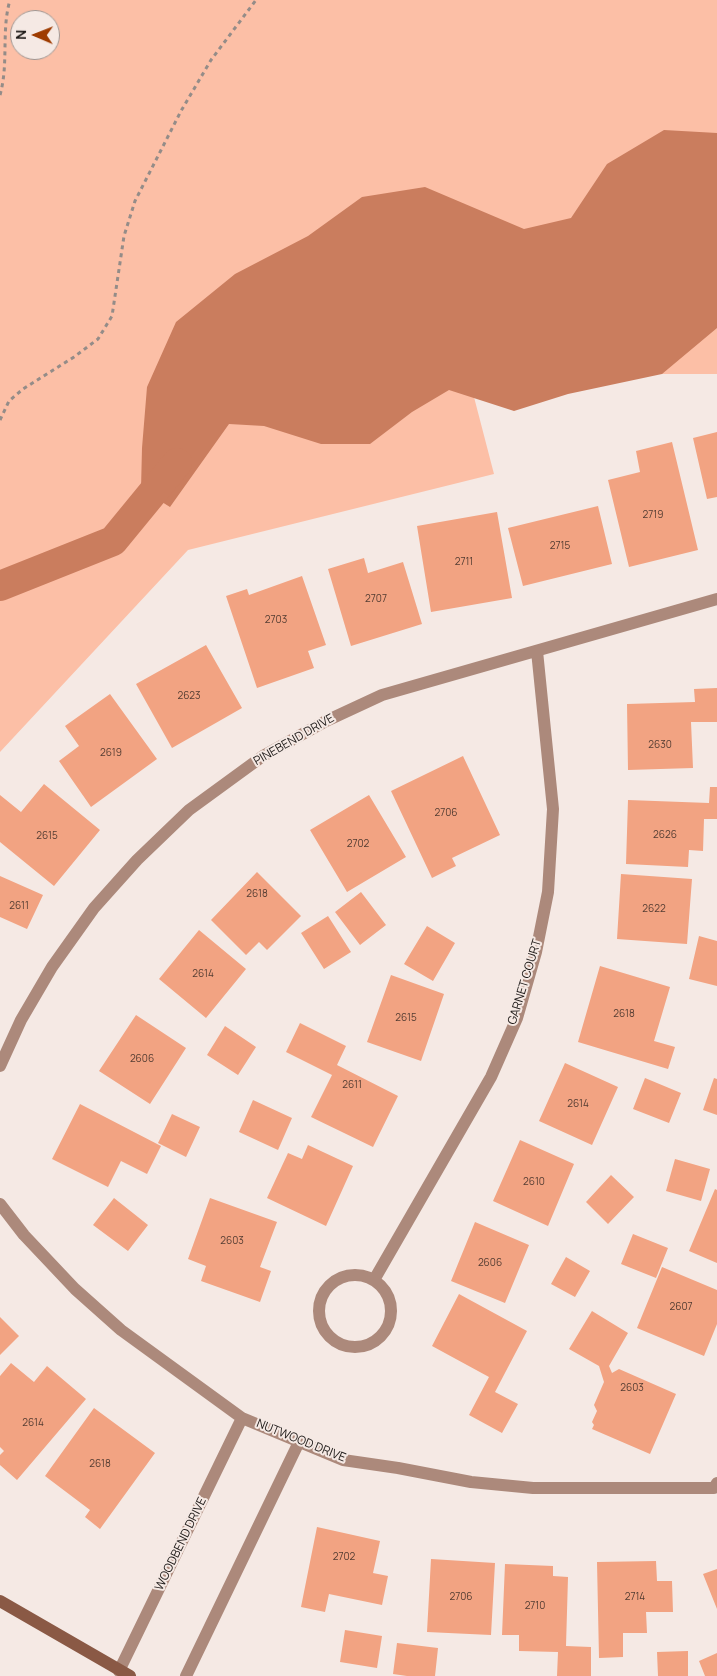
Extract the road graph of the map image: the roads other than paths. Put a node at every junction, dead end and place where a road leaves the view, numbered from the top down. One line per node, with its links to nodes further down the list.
1 (717, 599): 2 (street, PINEBEND DRIVE)
2 (537, 651): 3 (street, PINEBEND DRIVE); 5 (street, GARNET COURT)
3 (0, 1066)
4 (0, 1204): 6 (street, NUTWOOD DRIVE)
5 (374, 1280): 5 (street)
6 (242, 1418): 7 (street, NUTWOOD DRIVE); 10 (street, WOODBEND DRIVE)
7 (298, 1442): 8 (street, NUTWOOD DRIVE); 11 (street)
8 (715, 1485)
9 (0, 1601): 10 (street)
10 (125, 1673)
11 (186, 1676)

